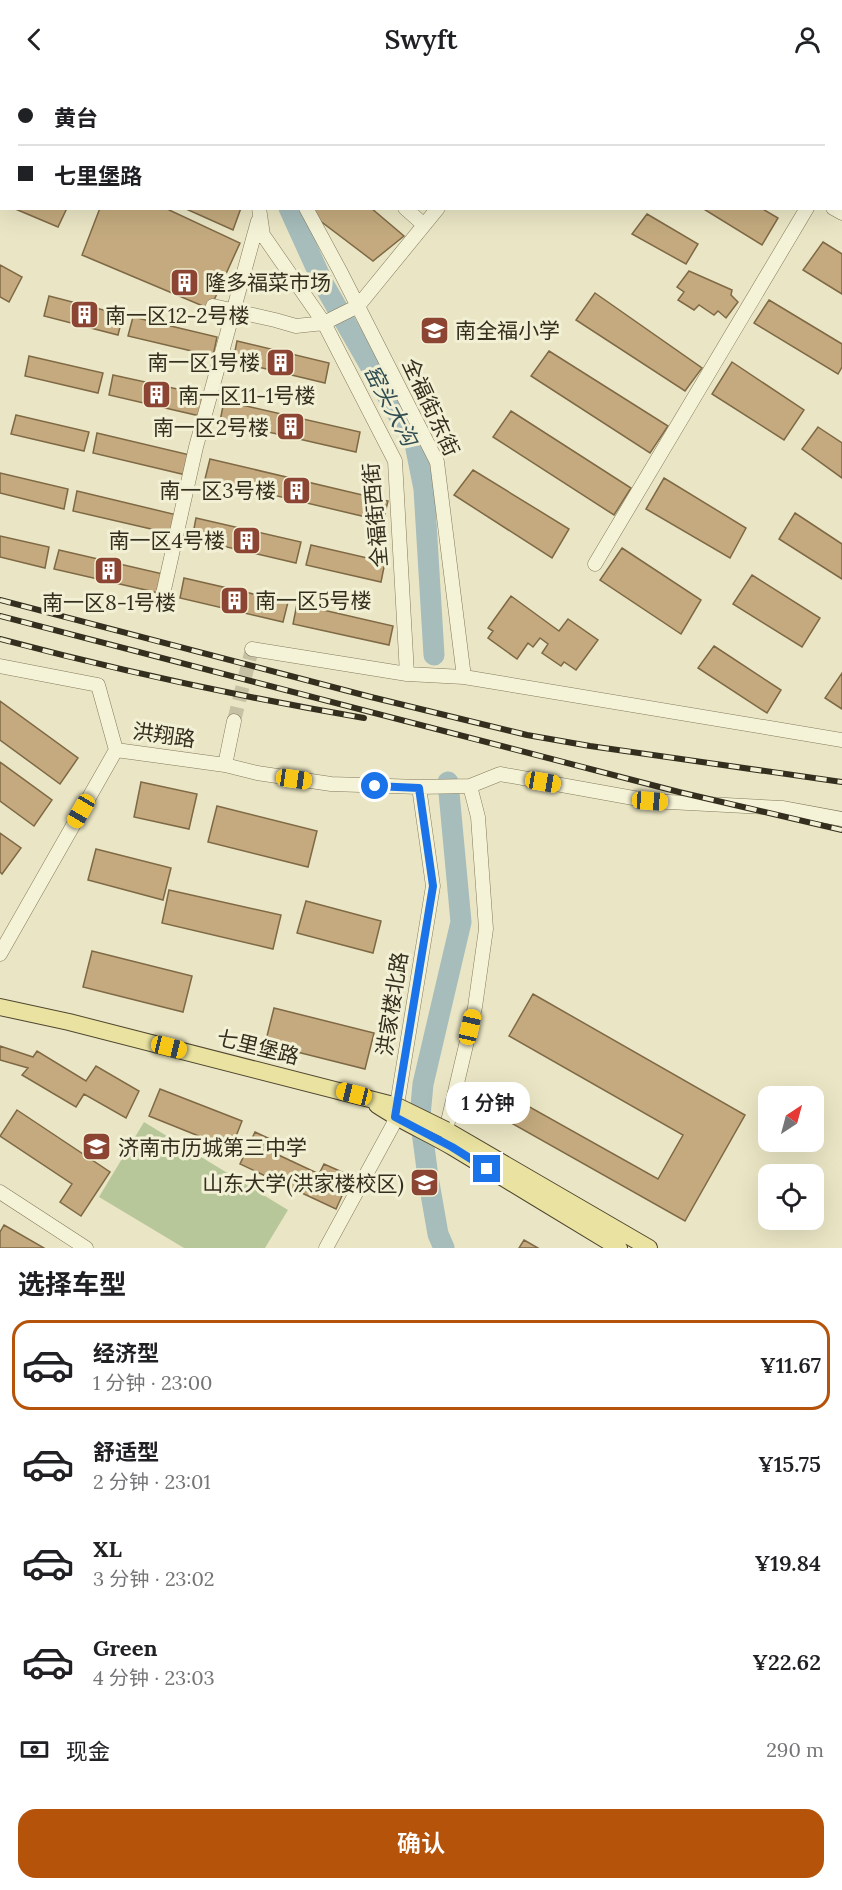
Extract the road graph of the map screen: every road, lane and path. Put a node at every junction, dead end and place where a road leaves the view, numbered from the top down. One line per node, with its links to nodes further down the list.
1 (307, 210): 8 (street, 全福街东街)
2 (407, 210): 6 (street)
3 (436, 210): 6 (street)
4 (806, 210): 11 (street)
5 (259, 212): 9 (street); 10 (street, 全福街西街)
6 (424, 225): 8 (street)
7 (213, 306): 9 (street)
8 (358, 306): 10 (street); 16 (street, 全福街东街)
9 (234, 310): 10 (street); 12 (street)
10 (324, 323): 15 (street, 全福街西街)
11 (595, 564)
12 (163, 594)
13 (252, 649): 15 (street)
14 (0, 666): 19 (street)
15 (407, 674): 16 (street)
16 (464, 677): 18 (street)
17 (234, 721): 20 (street)
18 (842, 740)
19 (116, 750): 20 (street, 洪翔路); 24 (street, 洪翔路)
20 (225, 765): 22 (street, 洪翔路)
21 (470, 786): 22 (street, 洪翔路); 23 (street, 洪翔路); 27 (street)
22 (419, 788): 26 (street, 洪家楼北路)
23 (842, 819)
24 (0, 954)
25 (0, 1007): 26 (main road, 七里堡路)
26 (396, 1112): 27 (main road, 七里堡路, bridge); 30 (street, 洪家楼北路)
27 (444, 1136): 31 (main road, 七里堡路); 32 (main road, 七里堡路)
28 (0, 1192): 29 (street)
29 (86, 1248)
30 (326, 1248)
31 (619, 1248)
32 (649, 1248)

